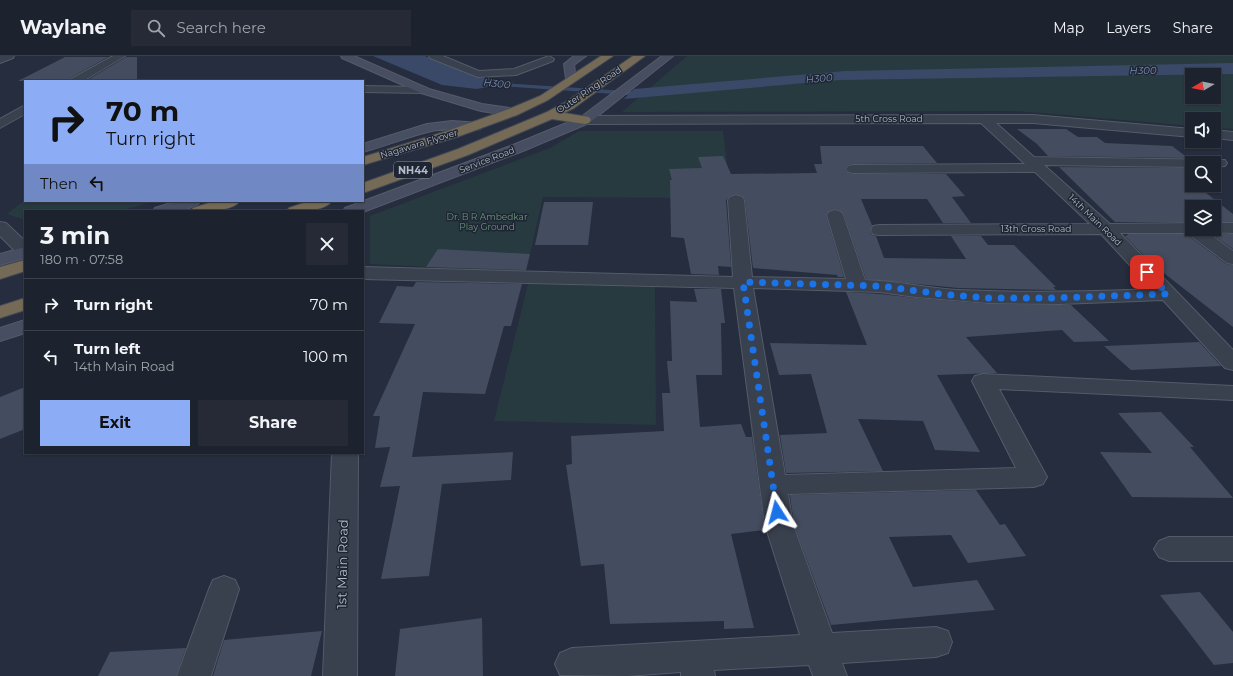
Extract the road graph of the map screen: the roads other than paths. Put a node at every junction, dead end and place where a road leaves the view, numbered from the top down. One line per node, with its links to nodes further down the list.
1 (9, 56): 10 (street)
2 (120, 56): 13 (street)
3 (346, 56): 15 (street)
4 (434, 56): 9 (street)
5 (580, 56): 11 (street)
6 (608, 56): 12 (highway, Outer Ring Road / NH44)
7 (640, 56): 18 (highway, Outer Ring Road / NH44)
8 (668, 56): 20 (street, Service Road)
9 (545, 58): 11 (street)
10 (0, 60)
11 (569, 64): 12 (street)
12 (571, 79): 17 (highway, Outer Ring Road / NH44)
13 (77, 80)
14 (364, 89): 15 (street)
15 (423, 90): 17 (street)
16 (24, 110): 21 (street)
17 (513, 112): 22 (highway, Outer Ring Road / NH44)
18 (551, 115): 20 (highway); 26 (highway, Outer Ring Road / NH44)
19 (984, 119): 20 (street, 5th Cross Road); 25 (street, 5th Cross Road); 30 (street, 14th Main Road)
20 (585, 120): 40 (street, Service Road)
21 (0, 124)
22 (475, 126): 27 (street); 29 (highway, Nagawara Flyover / NH44)
23 (1221, 135): 24 (street)
24 (1233, 136)
25 (1185, 137)
26 (493, 140): 32 (highway, Nagawara Flyover / NH44)
27 (364, 148)
28 (1202, 148): 30 (street)
29 (364, 161)
30 (1035, 165): 31 (street); 46 (street, 14th Main Road)
31 (853, 169)
32 (364, 188)
33 (736, 200): 56 (street)
34 (190, 202): 37 (street)
35 (229, 202): 38 (highway)
36 (321, 202): 39 (highway)
37 (163, 210)
38 (202, 210)
39 (298, 210)
40 (354, 210)
41 (835, 215): 57 (street)
42 (0, 227): 49 (street)
43 (1185, 228): 46 (street, 13th Cross Road)
44 (1221, 228): 45 (street)
45 (1233, 228)
46 (1106, 229): 47 (street, 13th Cross Road); 58 (street, 14th Main Road)
47 (879, 230)
48 (1203, 236): 51 (street)
49 (24, 251)
50 (24, 252): 52 (street)
51 (1233, 259)
52 (0, 260)
53 (24, 265): 54 (highway)
54 (0, 272)
55 (364, 273): 56 (street)
56 (743, 282): 57 (street); 66 (street)
57 (857, 285): 58 (street)
58 (1168, 294): 63 (street, 14th Main Road)
59 (24, 304): 60 (highway)
60 (0, 312)
61 (24, 326): 62 (street)
62 (0, 335)
63 (1233, 363)
64 (1233, 393): 66 (street)
65 (345, 454): 75 (street, 1st Main Road)
66 (773, 485): 71 (street)
67 (1169, 549): 68 (street)
68 (1233, 549)
69 (224, 589): 74 (street)
70 (936, 642): 71 (street)
71 (825, 662): 73 (street)
72 (572, 664): 73 (street)
73 (697, 666)
74 (194, 676)
75 (340, 676)

